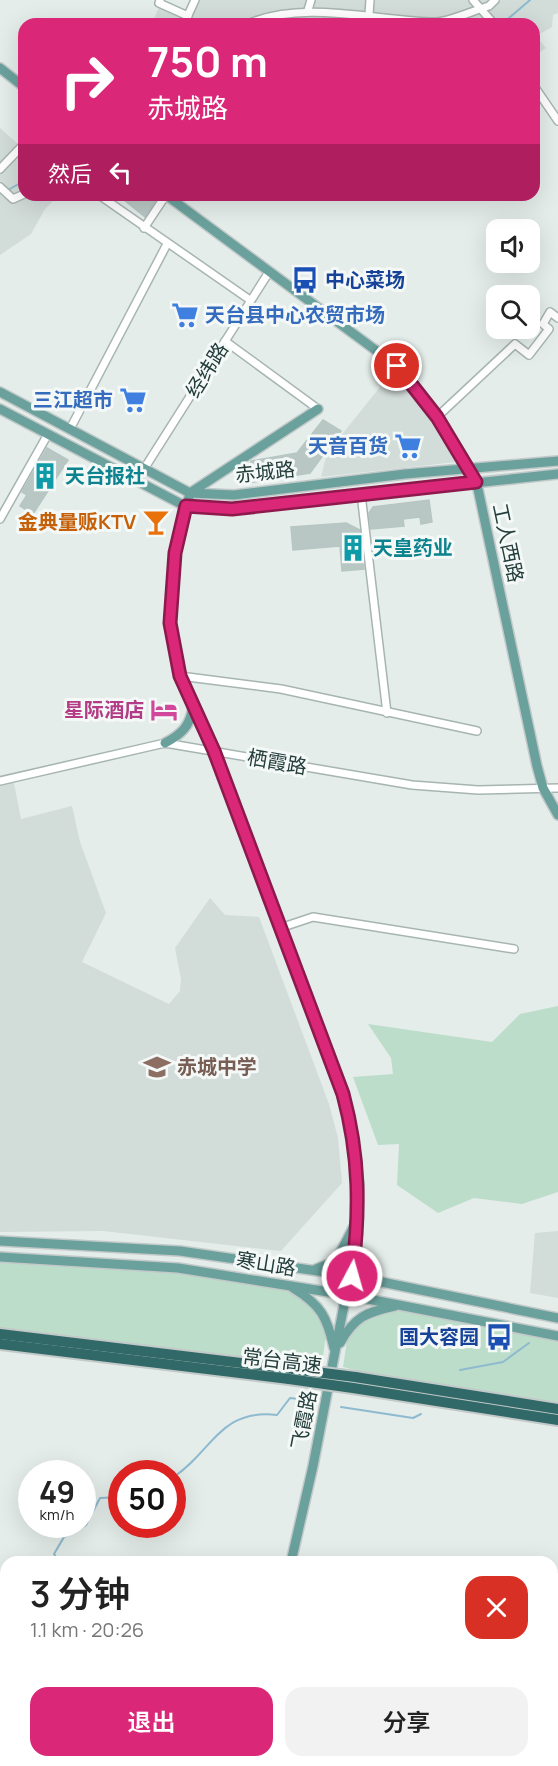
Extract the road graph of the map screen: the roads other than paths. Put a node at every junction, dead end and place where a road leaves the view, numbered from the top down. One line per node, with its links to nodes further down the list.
1 (160, 0): 10 (street)
2 (195, 0): 10 (street)
3 (311, 0): 8 (street)
4 (370, 0): 9 (street)
5 (473, 0): 7 (street)
6 (495, 0): 7 (street)
7 (480, 9): 13 (street); 14 (street)
8 (308, 10): 9 (street); 11 (street)
9 (369, 15): 12 (street)
10 (188, 16)
11 (259, 18)
12 (396, 18)
13 (447, 18)
14 (488, 18)
15 (0, 68): 16 (main road)
16 (18, 82)
17 (540, 95): 18 (street)
18 (558, 122)
19 (18, 150): 20 (street)
20 (0, 169)
21 (0, 186): 22 (street)
22 (18, 197)
23 (107, 201): 26 (street)
24 (162, 201): 26 (street)
25 (174, 201): 28 (main road, 工人西路)
26 (144, 228): 27 (street)
27 (167, 244): 29 (street); 37 (street)
28 (269, 272): 29 (street, 经纬路); 36 (main road, 工人西路)
29 (250, 300): 31 (street, 经纬路)
30 (558, 318): 36 (street)
31 (225, 341): 34 (street); 40 (street, 经纬路)
32 (0, 392): 33 (main road, 赤城路)
33 (10, 397): 35 (main road); 37 (main road, 赤城路)
34 (318, 409): 45 (main road)
35 (2, 410): 38 (main road, 赤城路)
36 (437, 417): 41 (main road, 工人西路)
37 (70, 429): 40 (main road, 赤城路)
38 (48, 434): 48 (main road, 赤城路); 49 (street)
39 (558, 460): 41 (main road, 赤城路)
40 (144, 469): 45 (main road, 赤城路)
41 (470, 469): 43 (main road, 工人西路); 44 (main road, 赤城路)
42 (558, 474): 43 (main road, 赤城路)
43 (476, 482): 46 (main road, 赤城路); 57 (main road, 工人西路)
44 (313, 485): 45 (main road, 赤城路); 47 (main road)
45 (190, 493): 48 (main road, 飞霞路)
46 (361, 494): 47 (main road, 赤城路); 52 (street)
47 (314, 499): 48 (main road, 赤城路)
48 (186, 506): 50 (main road, 飞霞路)
49 (0, 519)
50 (180, 676): 51 (main road, 飞霞路); 52 (street)
51 (193, 707): 54 (main road); 55 (main road, 飞霞路)
52 (387, 713): 53 (street)
53 (477, 731)
54 (165, 742): 55 (street, 栖霞路); 56 (street, 栖霞路)
55 (214, 751): 57 (street, 栖霞路); 60 (main road, 飞霞路)
56 (0, 781)
57 (543, 788): 58 (street, 栖霞路); 59 (main road, 工人西路)
58 (558, 788)
59 (558, 815)
60 (280, 928): 61 (street); 62 (main road, 飞霞路)
61 (514, 950)
62 (357, 1217): 64 (main road, 飞霞路); 66 (main road)
63 (0, 1241): 66 (main road, 寒山路)
64 (354, 1253): 67 (main road, 飞霞路); 68 (main road)
65 (0, 1257): 69 (main road, 寒山路)
66 (311, 1270): 67 (main road, 寒山路)
67 (352, 1276): 68 (main road, 寒山路); 70 (main road, 飞霞路)
68 (375, 1281): 72 (main road, 寒山路)
69 (288, 1285): 70 (main road, 寒山路); 76 (main road)
70 (347, 1296): 71 (main road, 寒山路); 76 (main road, 飞霞路)
71 (399, 1306): 74 (main road, 寒山路); 76 (main road)
72 (558, 1318)
73 (0, 1334): 77 (highway, 常台高速)
74 (558, 1336)
75 (0, 1344): 77 (highway, 常台高速)
76 (335, 1353): 81 (main road, 飞霞路)
77 (290, 1374): 78 (highway, 常台高速, bridge)
78 (354, 1383): 79 (highway, 常台高速); 80 (highway, 常台高速)
79 (558, 1409)
80 (558, 1420)
81 (292, 1556)

